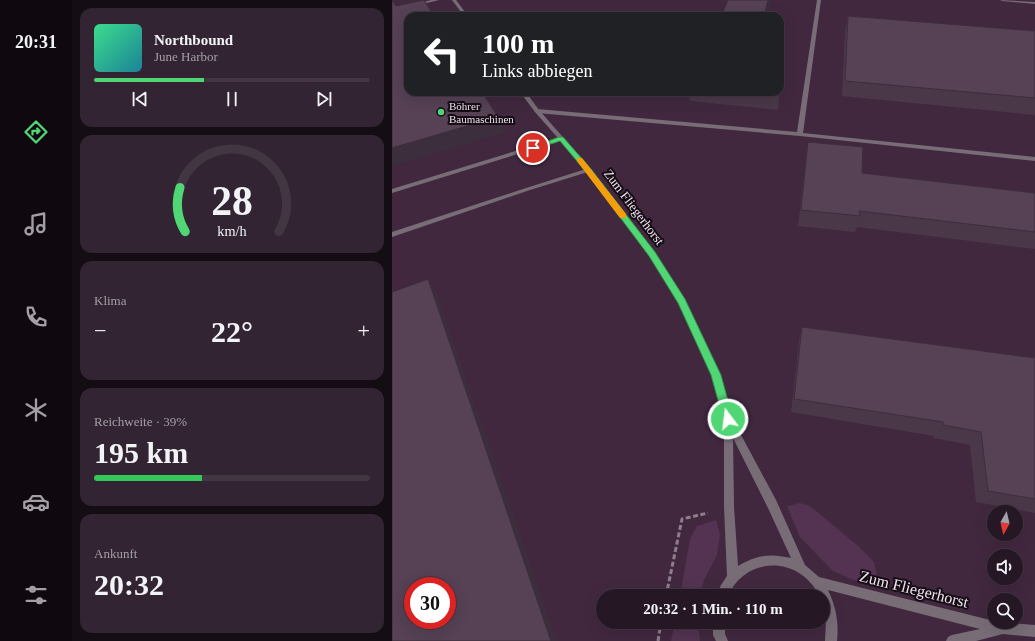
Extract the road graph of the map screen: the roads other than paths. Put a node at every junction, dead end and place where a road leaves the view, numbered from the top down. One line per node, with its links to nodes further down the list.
1 (437, 0): 6 (street)
2 (454, 0): 7 (street)
3 (818, 0): 10 (street)
4 (1002, 0): 5 (street)
5 (1035, 3)
6 (407, 6)
7 (463, 12)
8 (526, 96): 9 (street, Zum Fliegerhorst)
9 (538, 112): 10 (street); 11 (street, Zum Fliegerhorst)
10 (800, 134): 12 (street)
11 (561, 139): 13 (street, Zum Fliegerhorst); 14 (street)
12 (1035, 159)
13 (588, 170): 15 (street); 16 (street, Zum Fliegerhorst)
14 (392, 191)
15 (392, 236)
16 (728, 419): 17 (street, Zum Fliegerhorst); 18 (street, Zum Fliegerhorst)
17 (801, 568): 18 (street); 19 (street)
18 (733, 577): 20 (street)
19 (817, 582): 21 (street, Zum Fliegerhorst); 26 (street)
20 (726, 589)
21 (987, 625)
22 (719, 629): 25 (street)
23 (1004, 629): 24 (street, Zum Fliegerhorst); 27 (street, Zum Fliegerhorst)
24 (1035, 631)
25 (722, 641)
26 (831, 641)
27 (952, 641)

